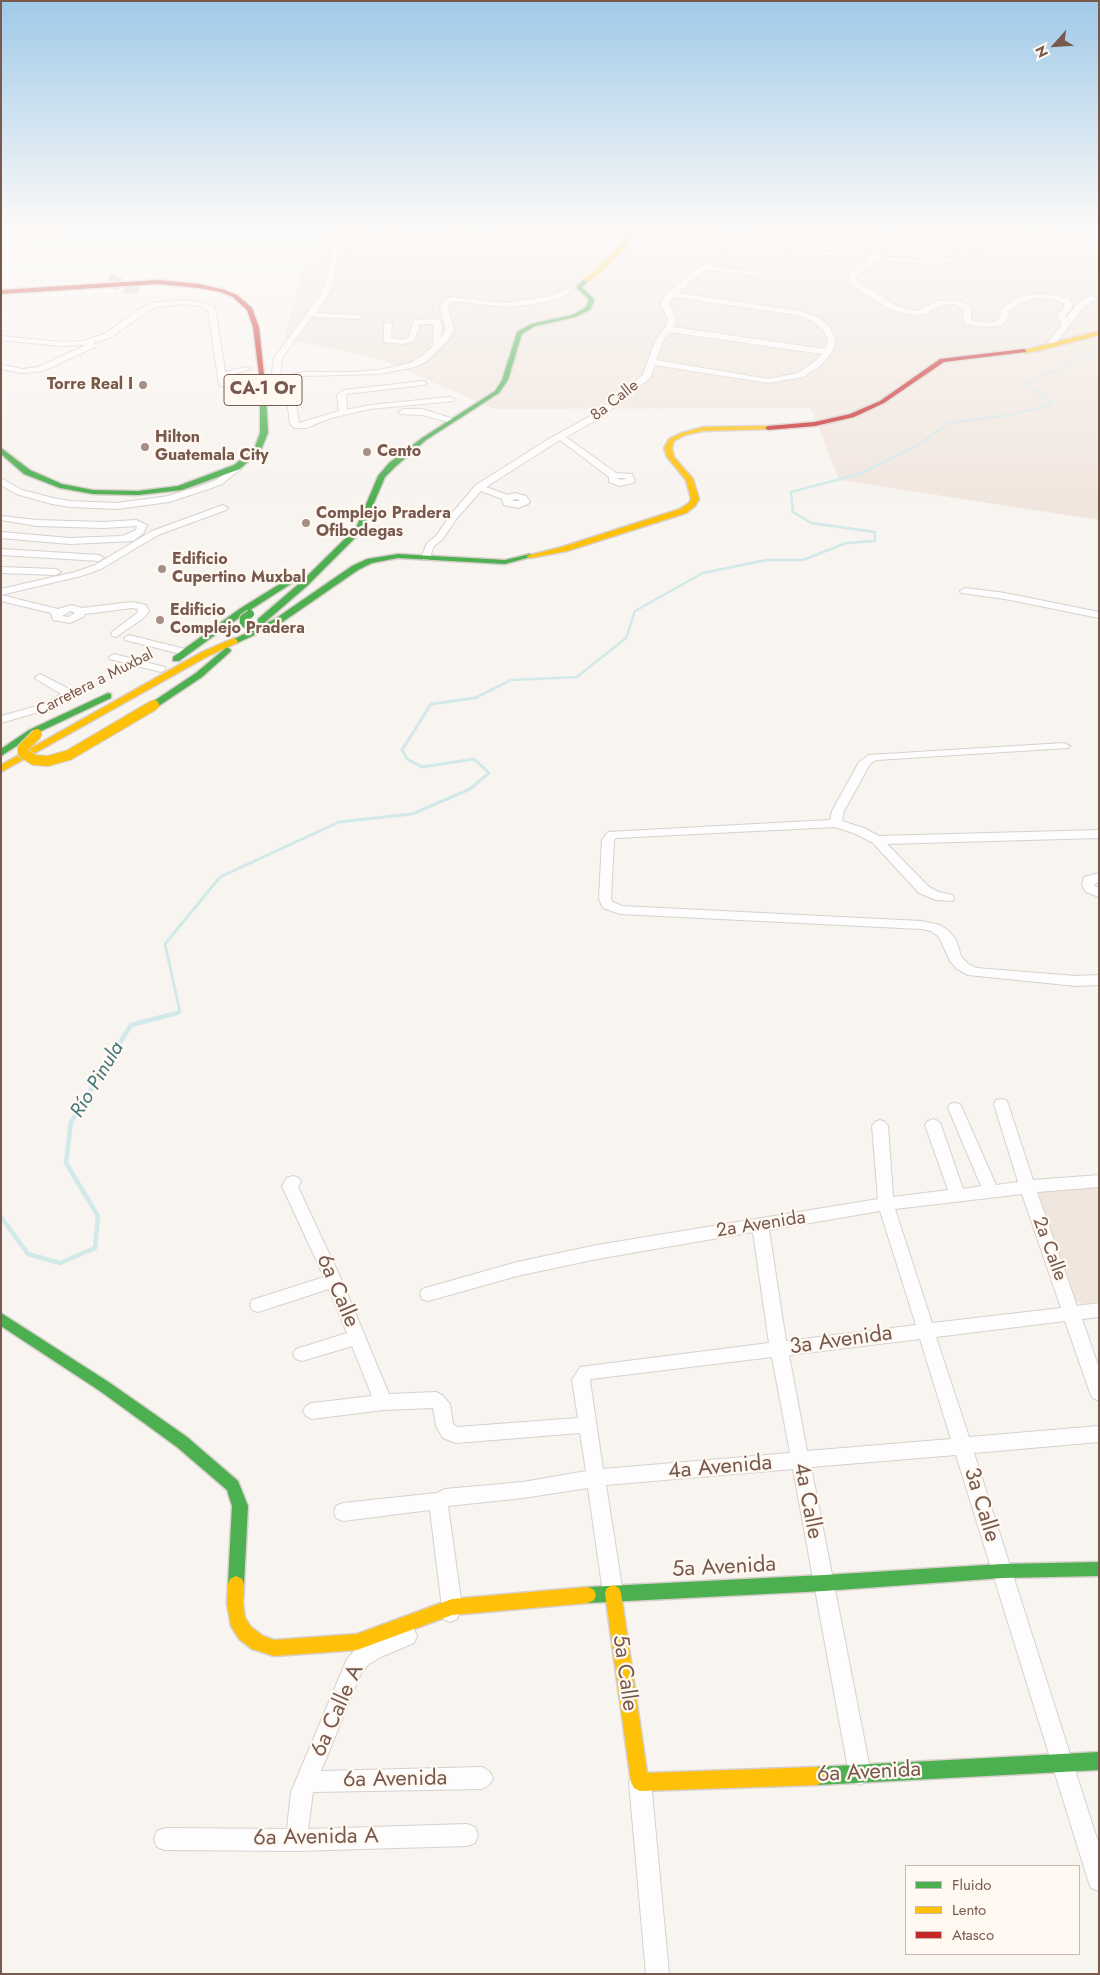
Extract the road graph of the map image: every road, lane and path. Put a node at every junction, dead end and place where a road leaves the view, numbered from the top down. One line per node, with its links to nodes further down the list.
1 (130, 319): 20 (street)
2 (214, 319): 30 (street)
3 (243, 319): 14 (main road, CA-1 Or)
4 (253, 319): 32 (main road, CA-1 Or)
5 (308, 319): 31 (street)
6 (447, 319): 22 (street)
7 (560, 319): 38 (main road, Carretera a Muxbal)
8 (672, 319): 17 (street)
9 (815, 319): 25 (street)
10 (967, 319): 11 (street)
11 (1002, 319)
12 (1063, 319): 16 (street)
13 (1069, 319): 16 (street)
14 (243, 323)
15 (388, 324): 22 (street)
16 (1065, 324): 23 (street)
17 (668, 329): 25 (street); 27 (street, 8a Calle)
18 (1099, 332): 23 (main road)
19 (1, 338): 21 (street)
20 (101, 339): 21 (street); 24 (street)
21 (76, 344): 24 (street)
22 (437, 346): 31 (street)
23 (1044, 346): 56 (main road)
24 (84, 349): 28 (street)
25 (828, 352): 27 (street)
26 (245, 356): 29 (main road, CA-1 Or)
27 (652, 362): 39 (street, 8a Calle)
28 (1, 367)
29 (246, 368): 30 (street); 34 (main road, CA-1 Or)
30 (222, 375): 34 (street)
31 (275, 382): 32 (street); 37 (street)
32 (263, 383): 43 (main road, CA-1 Or)
33 (423, 383): 37 (street)
34 (247, 397)
35 (450, 399): 36 (street)
36 (392, 404): 37 (street); 38 (street)
37 (343, 412)
38 (453, 420): 55 (main road, Carretera a Muxbal)
39 (561, 437): 44 (street); 46 (street, 8a Calle)
40 (1, 439): 41 (main road)
41 (241, 448)
42 (1, 450): 43 (main road, CA-1 Or)
43 (251, 456): 47 (street)
44 (614, 476)
45 (1, 481): 47 (street)
46 (479, 487): 48 (street); 56 (street, 8a Calle)
47 (6, 489)
48 (507, 498)
49 (3, 518): 51 (street)
50 (1, 535): 51 (street)
51 (130, 538): 53 (street); 53 (street)
52 (1, 552): 54 (street)
53 (115, 553): 54 (street); 59 (street)
54 (99, 558): 58 (street)
55 (329, 558): 60 (main road, Carretera a Muxbal); 68 (main road, Carretera a Muxbal)
56 (430, 558): 64 (main road)
57 (1, 570): 58 (street)
58 (56, 572): 59 (street)
59 (2, 586)
60 (298, 589): 64 (main road, Carretera a Muxbal); 64 (main road, bridge)
61 (965, 591): 63 (street)
62 (1, 598): 65 (street)
63 (1099, 615)
64 (261, 624): 67 (main road)
65 (116, 634)
66 (129, 638): 68 (street)
67 (239, 640): 70 (main road); 76 (main road)
68 (185, 652): 71 (main road, Carretera a Muxbal)
69 (114, 657): 71 (street)
70 (198, 670): 71 (main road, bridge); 77 (main road)
71 (158, 671): 75 (main road, Carretera a Muxbal)
72 (40, 677): 73 (street)
73 (1, 720)
74 (1064, 746): 78 (street)
75 (1, 753)
76 (1, 769)
77 (1, 775)
78 (836, 824): 80 (street); 84 (street)
79 (1099, 834): 80 (street)
80 (877, 840): 83 (street)
81 (1099, 877): 82 (street)
82 (1099, 893)
83 (948, 898)
84 (1099, 980)
85 (1002, 1104): 91 (street, 2a Calle)
86 (955, 1108): 92 (street)
87 (933, 1125): 93 (street)
88 (880, 1126): 94 (street, 3a Calle)
89 (1099, 1181): 91 (street, 2a Avenida)
90 (293, 1182): 96 (street, 6a Calle)
91 (1027, 1187): 92 (street, 2a Avenida); 100 (street, 2a Calle)
92 (991, 1191): 93 (street, 2a Avenida)
93 (957, 1195): 94 (street, 2a Avenida)
94 (886, 1204): 95 (street, 2a Avenida); 102 (street, 3a Calle)
95 (760, 1226): 97 (street, 2a Avenida); 104 (street, 4a Calle)
96 (334, 1281): 98 (street); 103 (street, 6a Calle)
97 (428, 1294)
98 (258, 1305)
99 (1099, 1310): 100 (street, 3a Avenida)
100 (1072, 1312): 102 (street, 3a Avenida); 107 (street, 2a Calle)
101 (1, 1319): 121 (main road, 5a Avenida)
102 (926, 1330): 104 (street, 3a Avenida); 112 (street, 3a Calle)
103 (356, 1337): 105 (street); 108 (street, 6a Calle)
104 (779, 1350): 106 (street, 3a Avenida); 113 (street, 4a Calle)
105 (302, 1354)
106 (584, 1374): 110 (street, 5a Calle)
107 (1099, 1393)
108 (383, 1402): 109 (street); 110 (street)
109 (312, 1411)
110 (588, 1425): 114 (street, 5a Calle)
111 (1099, 1434): 112 (street, 4a Avenida)
112 (962, 1447): 113 (street, 4a Avenida); 118 (street, 3a Calle)
113 (800, 1461): 114 (street, 4a Avenida); 119 (street, 4a Calle)
114 (596, 1478): 115 (street, 4a Avenida); 120 (street, 5a Calle)
115 (438, 1501): 116 (street, 4a Avenida); 121 (street)
116 (343, 1512)
117 (1099, 1569): 118 (main road, 5a Avenida)
118 (1002, 1572): 119 (main road, 5a Avenida); 123 (street, 3a Calle)
119 (824, 1583): 120 (main road, 5a Avenida); 124 (street, 4a Calle)
120 (613, 1594): 121 (main road, 5a Avenida); 127 (main road, 5a Calle)
121 (452, 1607): 126 (street, 6a Calle A)
122 (1099, 1762): 123 (main road, 6a Avenida)
123 (1062, 1763): 124 (main road, 6a Avenida); 131 (street, 3a Calle)
124 (860, 1774): 127 (main road, 6a Avenida)
125 (482, 1778): 126 (street, 6a Avenida)
126 (308, 1782): 130 (street, 6a Calle A)
127 (640, 1782): 132 (street, 5a Calle)
128 (468, 1835): 130 (street, 6a Avenida A)
129 (165, 1839): 130 (street, 6a Avenida A)
130 (296, 1840)
131 (1099, 1880)
132 (658, 1974)

